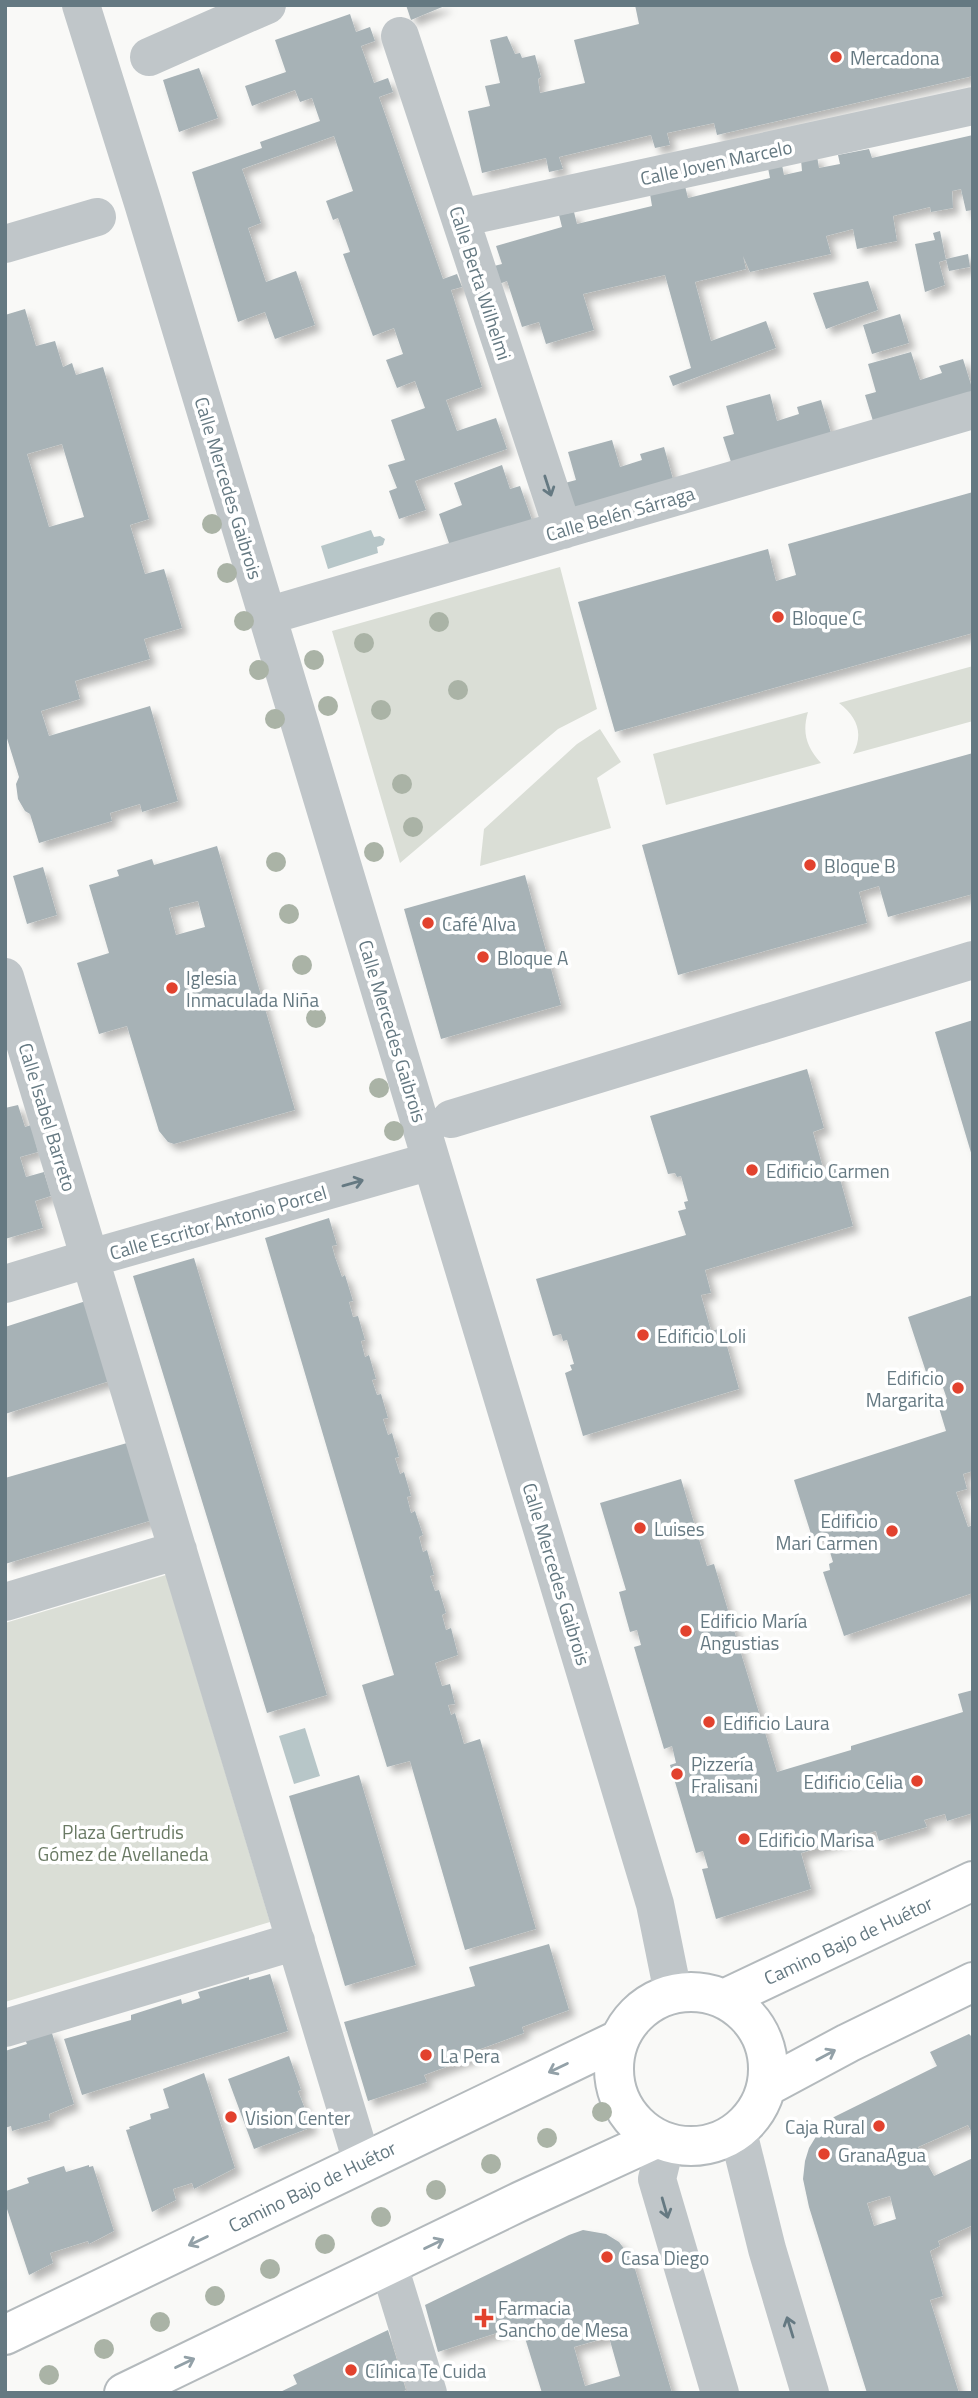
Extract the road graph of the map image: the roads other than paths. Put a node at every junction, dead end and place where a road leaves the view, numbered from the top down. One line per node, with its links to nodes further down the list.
1 (81, 5): 11 (street, Calle Mercedes Gaibrois)
2 (267, 5): 4 (street)
3 (400, 36): 7 (street, Calle Berta Wilhelmi)
4 (149, 57)
5 (973, 106): 7 (street, Calle Joven Marcelo)
6 (97, 216): 8 (street)
7 (460, 218): 10 (street, Calle Berta Wilhelmi, one-way to 10)
8 (5, 244)
9 (973, 410): 10 (street, Calle Belén Sárraga)
10 (563, 530): 11 (street, Calle Belén Sárraga)
11 (267, 616): 15 (street, Calle Mercedes Gaibrois)
12 (973, 960): 14 (street)
13 (5, 977): 16 (street, Calle Isabel Barreto)
14 (452, 1119)
15 (431, 1161): 16 (street, Calle Escritor Antonio Porcel, one-way to 15); 23 (street, Calle Mercedes Gaibrois)
16 (91, 1258): 17 (street, Calle Escritor Antonio Porcel); 18 (street)
17 (5, 1284)
18 (178, 1550): 19 (street); 21 (street)
19 (5, 1602)
20 (973, 1881): 24 (main road, Camino Bajo de Huétor)
21 (296, 1941): 25 (street); 30 (street)
22 (973, 1982): 27 (main road, one-way to 22)
23 (673, 1993): 24 (main road); 26 (main road)
24 (724, 1999): 27 (main road)
25 (5, 2028)
26 (620, 2039): 29 (main road); 30 (main road, Camino Bajo de Huétor, one-way to 30)
27 (766, 2087): 28 (main road)
28 (738, 2132): 29 (main road); 36 (street, one-way to 28)
29 (661, 2140): 31 (main road, one-way to 29); 35 (street, one-way to 35)
30 (362, 2162): 32 (main road, Camino Bajo de Huétor, one-way to 32)
31 (389, 2266): 33 (main road, one-way to 31); 34 (street)
32 (5, 2335)
33 (124, 2393)
34 (428, 2393)
35 (720, 2393)
36 (810, 2393)

